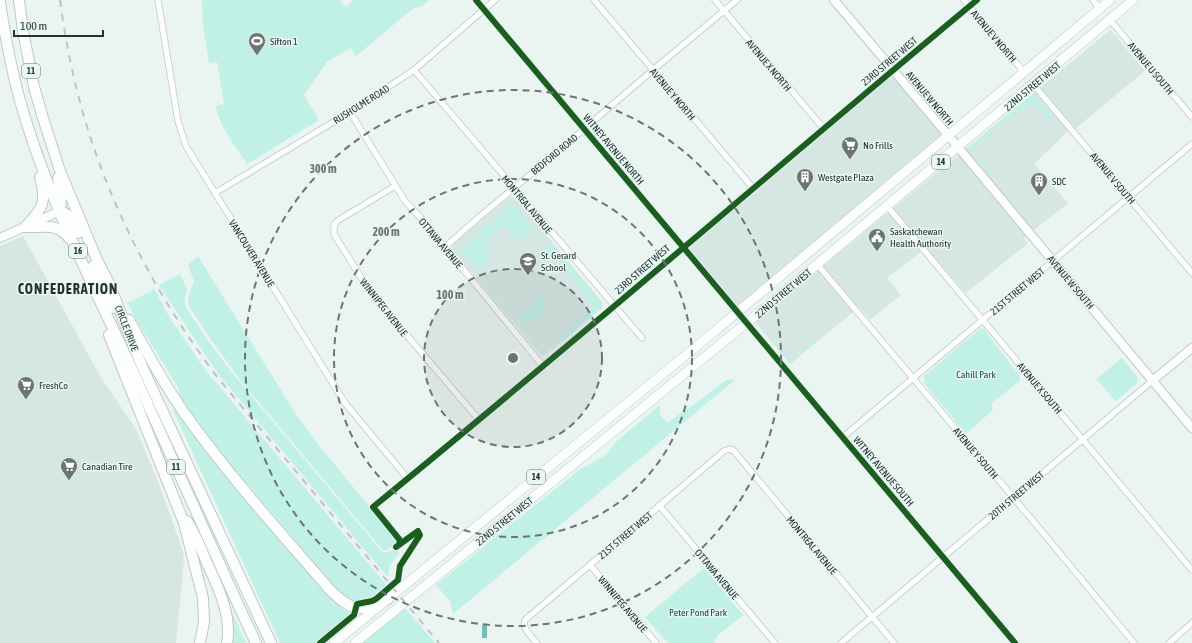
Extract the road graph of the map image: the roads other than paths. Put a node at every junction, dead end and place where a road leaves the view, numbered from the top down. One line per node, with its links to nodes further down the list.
1 (19, 0): 31 (highway, CIRCLE DRIVE / 11)
2 (158, 0): 37 (street, VANCOUVER AVENUE)
3 (476, 0): 17 (street, WITNEY AVENUE NORTH)
4 (495, 0): 17 (street, RUSHOLME ROAD)
5 (594, 0): 21 (street, AVENUE Y NORTH)
6 (715, 0): 18 (street, AVENUE X NORTH)
7 (737, 0): 18 (street, BEDFORD ROAD)
8 (834, 0): 22 (main road, AVENUE W NORTH)
9 (964, 0): 15 (street, AVENUE V NORTH)
10 (977, 0): 15 (street, 23RD STREET WEST)
11 (1093, 0): 16 (street)
12 (1110, 0): 16 (main road, 22ND STREET WEST / 14)
13 (1133, 0): 19 (main road, 22ND STREET WEST / 14)
14 (0, 2): 29 (highway, CIRCLE DRIVE / 11)
15 (969, 6): 22 (street, 23RD STREET WEST); 23 (street, AVENUE V NORTH)
16 (1100, 8): 23 (main road, 22ND STREET WEST / 14)
17 (484, 9): 20 (street, RUSHOLME ROAD); 27 (street, WITNEY AVENUE NORTH)
18 (724, 11): 21 (street, BEDFORD ROAD); 28 (street, AVENUE X NORTH)
19 (1110, 20): 24 (main road, 22ND STREET WEST / 14); 26 (street, AVENUE U SOUTH)
20 (414, 70): 25 (street, RUSHOLME ROAD); 35 (street, MONTREAL AVENUE)
21 (653, 70): 27 (street, BEDFORD ROAD); 36 (street, AVENUE Y NORTH)
22 (893, 70): 28 (street, 23RD STREET WEST); 30 (main road, AVENUE W NORTH)
23 (1024, 72): 30 (main road, 22ND STREET WEST / 14)
24 (1034, 84): 33 (main road, 22ND STREET WEST / 14); 38 (street, AVENUE V SOUTH)
25 (350, 112): 34 (street, OTTAWA AVENUE); 37 (street, RUSHOLME ROAD)
26 (1192, 117)
27 (584, 129): 35 (street, BEDFORD ROAD); 44 (street, WITNEY AVENUE NORTH)
28 (824, 129): 36 (street, 23RD STREET WEST)
29 (30, 134): 40 (highway, CIRCLE DRIVE / 11); 41 (highway)
30 (949, 135): 33 (main road, AVENUE W SOUTH); 52 (main road, 22ND STREET WEST / 14)
31 (50, 141): 40 (highway); 49 (highway, CIRCLE DRIVE / 11)
32 (1192, 144): 38 (street, 21ST STREET WEST)
33 (958, 147): 39 (main road, 22ND STREET WEST / 14); 46 (main road, AVENUE W SOUTH)
34 (395, 186): 43 (street, OTTAWA AVENUE); 61 (street, WINNIPEG AVENUE)
35 (513, 188): 43 (street, BEDFORD ROAD); 51 (street, MONTREAL AVENUE)
36 (753, 188): 44 (street, 23RD STREET WEST)
37 (215, 193): 66 (street, VANCOUVER AVENUE)
38 (1129, 197): 46 (street, 21ST STREET WEST); 48 (street, AVENUE V SOUTH)
39 (887, 206): 47 (main road, 22ND STREET WEST / 14); 53 (street, AVENUE X SOUTH)
40 (60, 211): 41 (main road); 45 (highway, CIRCLE DRIVE / 16); 57 (highway)
41 (25, 227): 42 (main road); 45 (highway, 16)
42 (0, 238)
43 (445, 247): 58 (street, OTTAWA AVENUE)
44 (683, 247): 51 (street, 23RD STREET WEST); 52 (street, WITNEY AVENUE NORTH)
45 (77, 250): 50 (highway, CIRCLE DRIVE / 16)
46 (1053, 261): 53 (street, 21ST STREET WEST); 60 (main road, AVENUE W SOUTH)
47 (817, 264): 54 (main road, 22ND STREET WEST / 14); 59 (street, AVENUE Y SOUTH)
48 (1192, 273)
49 (109, 283): 57 (highway, CIRCLE DRIVE / 11); 74 (highway)
50 (96, 291): 68 (highway); 79 (highway, CIRCLE DRIVE / 11)
51 (614, 306): 55 (street, MONTREAL AVENUE); 58 (street, 23RD STREET WEST)
52 (738, 312): 54 (street, WITNEY AVENUE SOUTH); 74 (main road, 22ND STREET WEST / 14)
53 (982, 320): 59 (street, 21ST STREET WEST); 64 (street, AVENUE X SOUTH)
54 (747, 322): 63 (street, WITNEY AVENUE SOUTH); 82 (main road, 22ND STREET WEST)
55 (642, 338)
56 (1192, 348): 60 (main road, 20TH STREET WEST)
57 (138, 357): 80 (highway, CIRCLE DRIVE / 11)
58 (543, 366): 61 (street, 23RD STREET WEST)
59 (912, 378): 63 (street, 21ST STREET WEST); 67 (street, AVENUE Y SOUTH)
60 (1152, 381): 62 (main road, AVENUE W SOUTH); 64 (street, 20TH STREET WEST)
61 (478, 420): 66 (street, 23RD STREET WEST)
62 (1192, 428)
63 (843, 437): 71 (street, WITNEY AVENUE SOUTH)
64 (1083, 439): 67 (street, 20TH STREET WEST); 73 (street, AVENUE X SOUTH)
65 (730, 449): 69 (street, 21ST STREET WEST); 75 (street, MONTREAL AVENUE)
66 (408, 478): 70 (street, 23RD STREET WEST)
67 (1013, 498): 71 (street, 20TH STREET WEST); 89 (street, AVENUE Y SOUTH)
68 (176, 503): 77 (highway); 78 (highway)
69 (660, 505): 72 (street, 21ST STREET WEST); 85 (street, OTTAWA AVENUE)
70 (373, 507)
71 (942, 557): 75 (street, 20TH STREET WEST); 88 (street, WITNEY AVENUE SOUTH)
72 (590, 564): 83 (street, 21ST STREET WEST); 84 (street, WINNIPEG AVENUE)
73 (1192, 570)
74 (388, 599): 81 (main road, 22ND STREET WEST / 14)
75 (872, 617): 86 (street, 20TH STREET WEST); 87 (street, MONTREAL AVENUE)
76 (1192, 623): 90 (street)
77 (200, 643)
78 (227, 643)
79 (256, 643)
80 (270, 643)
81 (334, 643)
82 (355, 643)
83 (537, 643)
84 (656, 643)
85 (775, 643)
86 (841, 643)
87 (894, 643)
88 (1015, 643)
89 (1134, 643)
90 (1168, 643)

